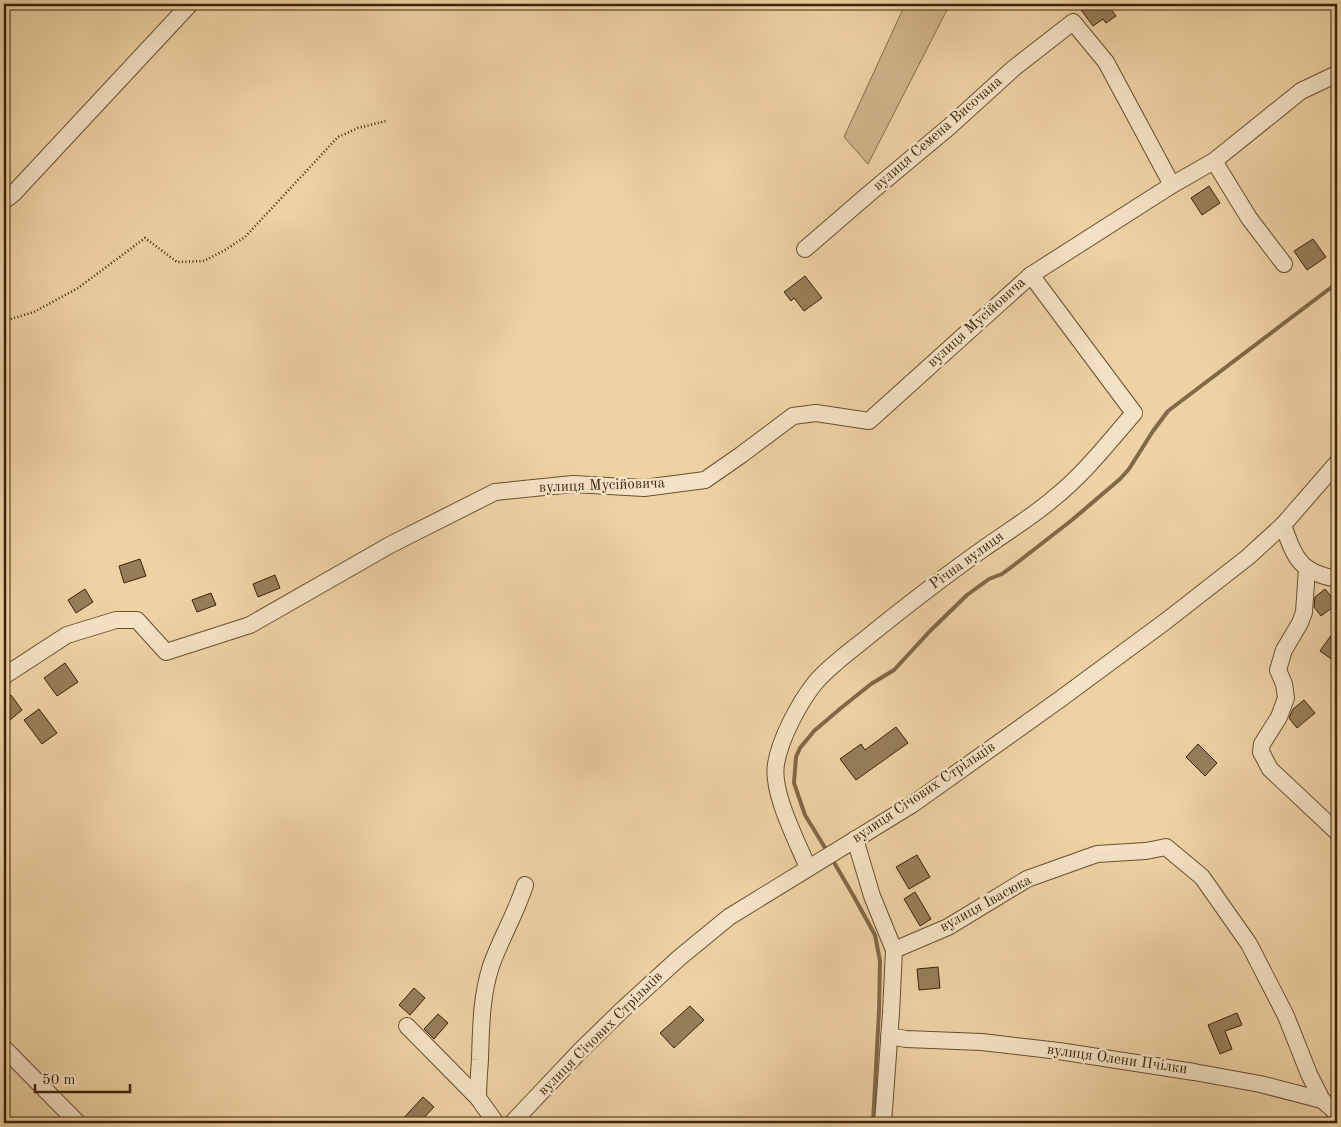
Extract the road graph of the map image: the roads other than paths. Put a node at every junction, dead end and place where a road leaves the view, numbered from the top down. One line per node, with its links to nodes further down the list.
1 (190, 4): 5 (street)
2 (1337, 74): 3 (street, вулиця Мусійовича)
3 (1214, 161): 4 (street, вулиця Мусійовича); 7 (street)
4 (1172, 185): 6 (street, вулиця Семена Височана); 8 (street, вулиця Мусійовича)
5 (4, 201)
6 (805, 249)
7 (1284, 264)
8 (1031, 275): 13 (street, вулиця Мусійовича); 16 (street, Річна вулиця)
9 (1337, 463): 10 (street, вулиця Січових Стрільців)
10 (1283, 525): 11 (street); 15 (street, вулиця Січових Стрільців)
11 (1307, 569): 12 (street); 14 (street)
12 (1337, 579)
13 (4, 676)
14 (1337, 832)
15 (855, 839): 16 (street, вулиця Січових Стрільців); 18 (street)
16 (814, 864): 25 (street, вулиця Січових Стрільців)
17 (525, 885): 22 (street)
18 (894, 950): 20 (street); 23 (street, вулиця Івасюка)
19 (407, 1026): 22 (street)
20 (889, 1036): 23 (street, вулиця Олени Пчілки); 28 (street)
21 (4, 1048): 26 (street)
22 (478, 1098): 27 (street)
23 (1322, 1100): 24 (street, вулиця Олени Пчілки)
24 (1337, 1113)
25 (520, 1120)
26 (78, 1123)
27 (496, 1123)
28 (883, 1123)

